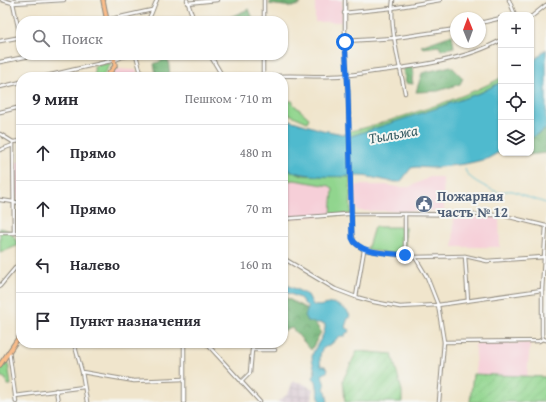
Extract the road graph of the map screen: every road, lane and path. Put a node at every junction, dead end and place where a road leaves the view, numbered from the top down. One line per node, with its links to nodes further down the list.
1 (2, 0): 11 (street)
2 (64, 0): 11 (street)
3 (103, 0): 20 (main road)
4 (157, 0): 15 (street)
5 (217, 0): 12 (street)
6 (264, 0): 24 (street)
7 (344, 0): 17 (street)
8 (394, 0): 14 (street)
9 (440, 0): 14 (street)
10 (509, 0): 16 (street)
11 (13, 1): 19 (street)
12 (187, 1): 23 (street)
13 (546, 5): 18 (street)
14 (392, 8): 17 (street); 29 (street)
15 (152, 10): 21 (street); 22 (street)
16 (513, 12)
17 (344, 14): 31 (street)
18 (534, 15)
19 (16, 16)
20 (106, 16)
21 (127, 16)
22 (151, 16)
23 (192, 16)
24 (264, 16)
25 (498, 19): 26 (street)
26 (486, 22)
27 (450, 30): 29 (street)
28 (16, 38): 30 (street)
29 (395, 38): 31 (street); 41 (street)
30 (0, 41)
31 (345, 42): 48 (street)
32 (498, 42): 41 (street)
33 (16, 58): 39 (street)
34 (115, 60): 40 (main road); 42 (street)
35 (119, 60): 40 (street)
36 (137, 60): 44 (street)
37 (212, 60): 45 (street)
38 (263, 60): 46 (street)
39 (0, 62)
40 (115, 66): 43 (main road)
41 (400, 68): 48 (street); 51 (street)
42 (63, 72)
43 (110, 72)
44 (141, 72)
45 (220, 72)
46 (263, 72)
47 (288, 75): 48 (street)
48 (347, 75): 60 (street)
49 (16, 83): 50 (street)
50 (0, 87)
51 (405, 93)
52 (16, 108): 53 (street)
53 (0, 112)
54 (0, 134): 56 (street)
55 (16, 142): 56 (street)
56 (13, 143): 57 (street); 59 (street)
57 (0, 150)
58 (0, 200): 59 (street)
59 (14, 202): 65 (street)
60 (352, 214): 61 (street); 62 (street); 66 (street)
61 (405, 214): 63 (street); 67 (street)
62 (288, 220)
63 (546, 226): 70 (street)
64 (0, 233): 65 (street)
65 (14, 233)
66 (364, 250): 67 (street); 75 (street)
67 (405, 255): 69 (street)
68 (465, 256): 69 (street); 70 (street); 76 (street)
69 (415, 257): 77 (street)
70 (544, 257): 74 (street)
71 (288, 261): 75 (street)
72 (16, 267): 73 (street)
73 (0, 286)
74 (542, 290): 76 (street); 78 (street)
75 (356, 297): 77 (street)
76 (468, 300): 77 (street)
77 (438, 305): 80 (street)
78 (544, 340): 80 (street)
79 (16, 341): 85 (main road)
80 (444, 342): 98 (street)
81 (75, 348): 87 (street)
82 (184, 348): 88 (street)
83 (210, 348): 89 (street)
84 (275, 350): 89 (street)
85 (9, 351): 86 (main road); 92 (street)
86 (0, 365)
87 (82, 372): 88 (street); 90 (street)
88 (184, 379): 96 (street)
89 (241, 382): 97 (street)
90 (84, 387): 91 (street); 95 (street)
91 (56, 390): 92 (street); 94 (street)
92 (15, 396): 93 (street)
93 (16, 402)
94 (58, 402)
95 (88, 402)
96 (184, 402)
97 (260, 402)
98 (439, 402)

